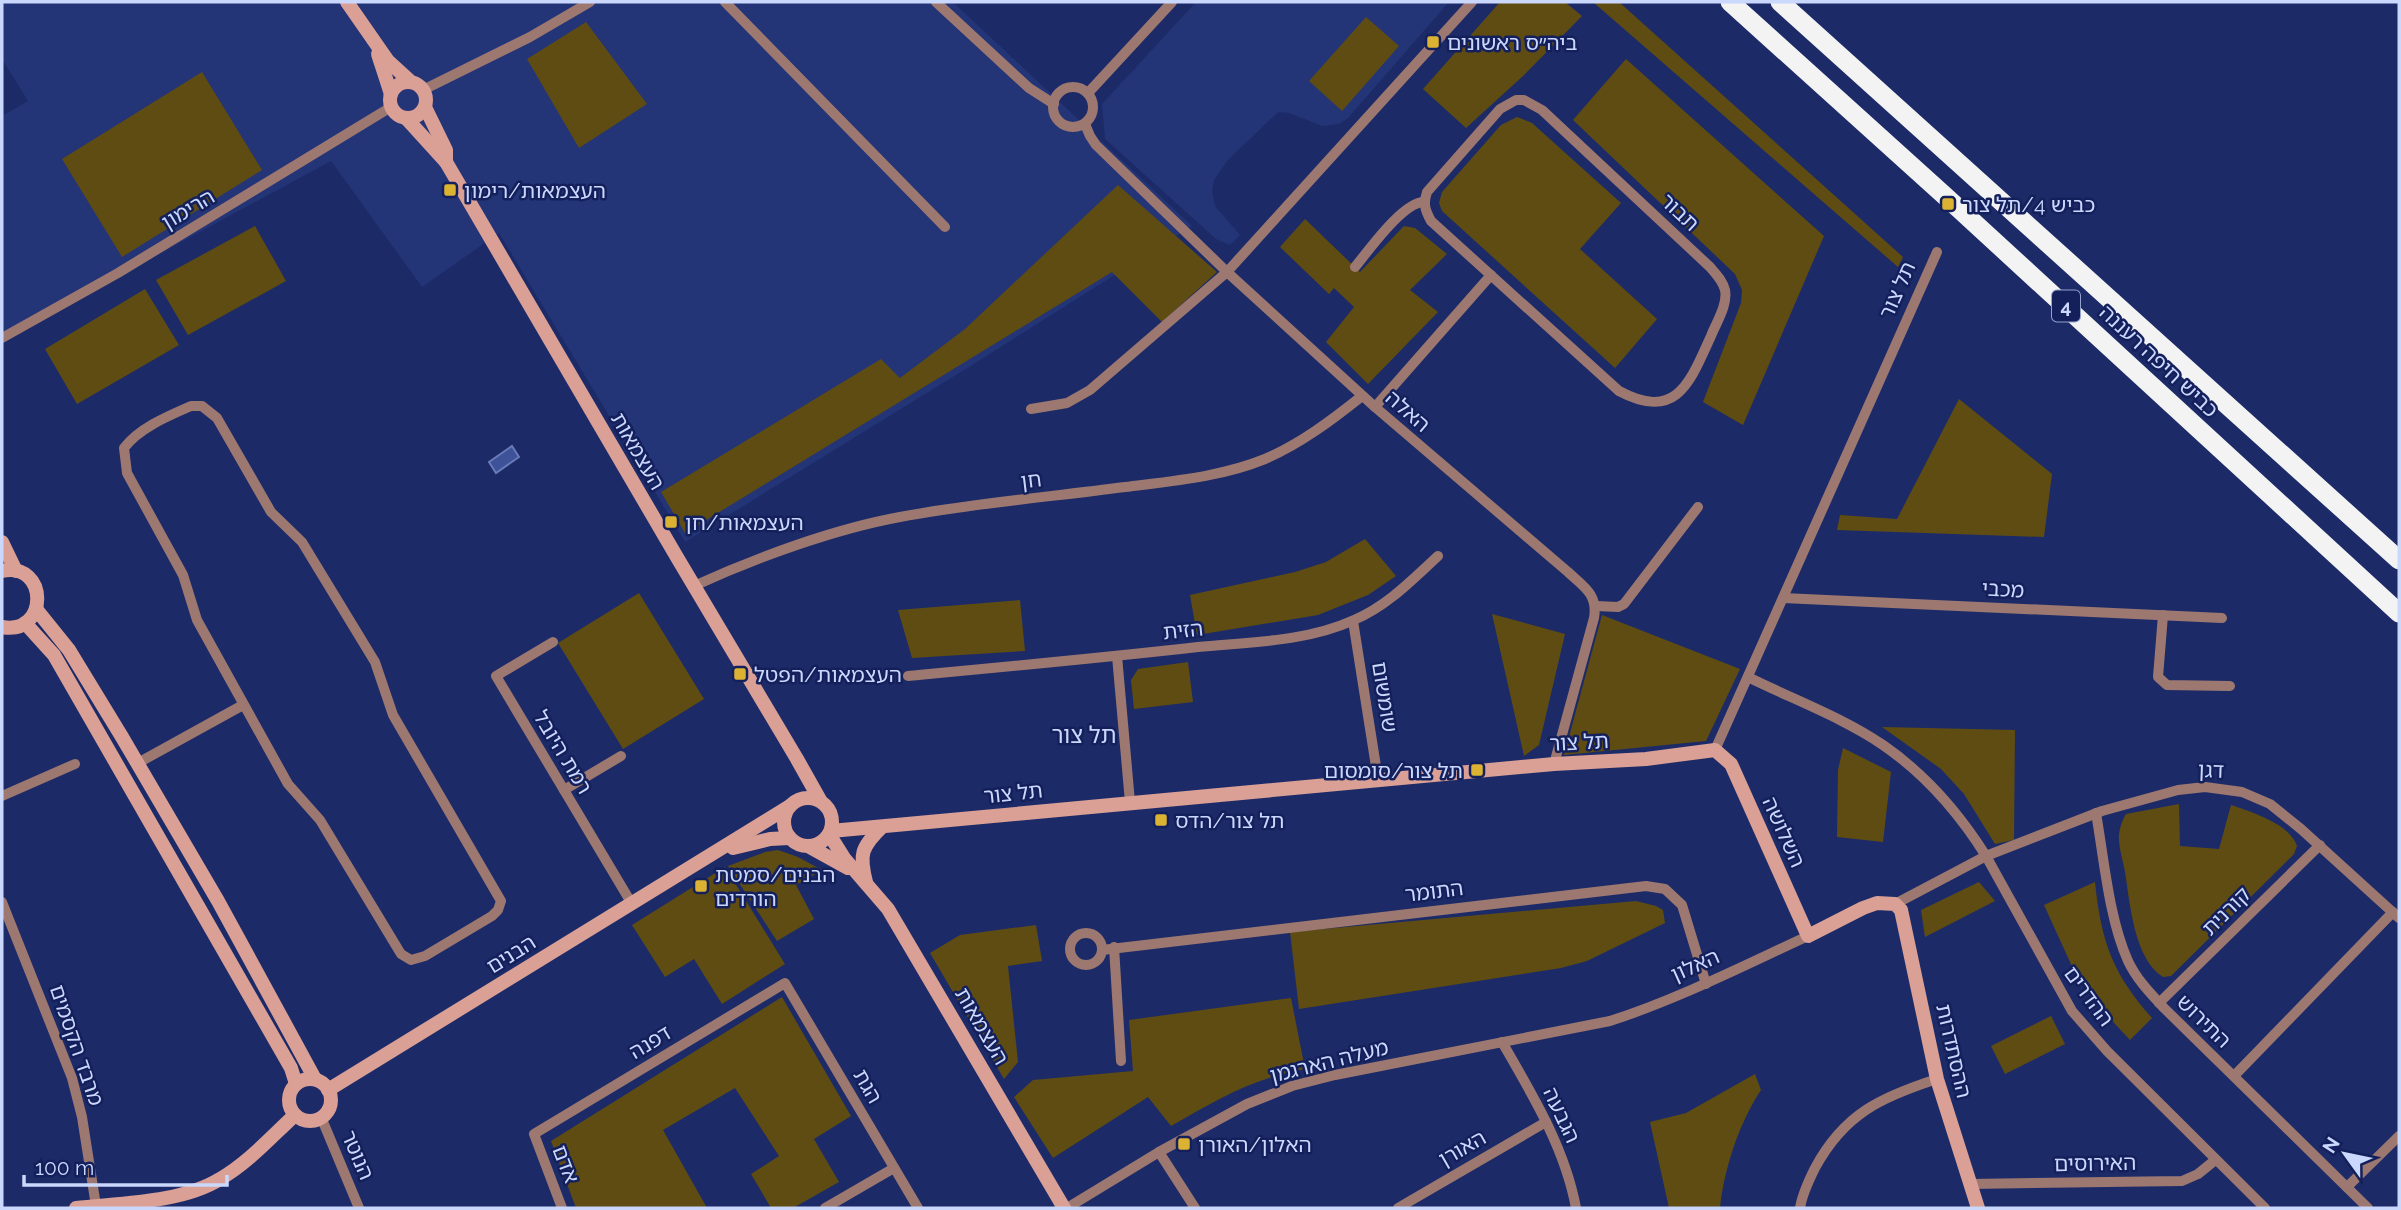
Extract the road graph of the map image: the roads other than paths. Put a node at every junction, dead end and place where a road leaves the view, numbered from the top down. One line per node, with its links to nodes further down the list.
1 (347, 2): 9 (street)
2 (590, 2): 10 (street)
3 (725, 2): 19 (street)
4 (936, 2): 13 (street)
5 (1172, 2): 11 (street)
6 (1472, 2): 22 (street)
7 (1730, 2): 37 (highway, כביש חיפה רעננה / 4)
8 (1780, 2): 31 (highway, כביש חיפה רעננה / 4)
9 (369, 37): 10 (street); 12 (street)
10 (417, 86): 12 (street); 14 (street)
11 (1088, 93): 13 (street); 16 (street)
12 (391, 101): 15 (street); 24 (street, הרימון)
13 (1054, 104): 16 (street)
14 (425, 107): 15 (street); 17 (street, העצמאות)
15 (406, 118): 17 (street, העצמאות)
16 (1085, 124): 22 (street, האלה)
17 (446, 162): 33 (street, העצמאות)
18 (1424, 202): 21 (street); 23 (street, תבור); 23 (street, תבור)
19 (945, 227)
20 (1937, 251): 34 (street, תל צור)
21 (1355, 267)
22 (1227, 272): 25 (street, האלה); 27 (street)
23 (1491, 275): 26 (street)
24 (2, 338)
25 (1362, 396): 26 (street, האלה); 33 (street, חן)
26 (1375, 407): 35 (street, האלה)
27 (1031, 409)
28 (1698, 507): 35 (street)
29 (2, 542): 32 (street)
30 (1438, 556): 40 (street, הזית)
31 (2399, 560)
32 (9, 571): 36 (street)
33 (694, 586): 51 (street, העצמאות)
34 (1783, 598): 38 (street, מכבי); 46 (street, תל צור)
35 (1596, 606): 54 (street)
36 (36, 609): 41 (street); 52 (street)
37 (2399, 614)
38 (2163, 615): 39 (street, מכבי); 47 (street)
39 (2222, 618)
40 (1353, 621): 44 (street, הזית); 55 (street, שומשום)
41 (25, 623): 42 (street); 85 (street)
42 (2, 627)
43 (553, 642): 56 (street, רמת היובל)
44 (1117, 656): 45 (street, הזית); 58 (street)
45 (908, 676)
46 (1748, 677): 49 (street, תל צור); 69 (street, ההדרים)
47 (2230, 686)
48 (243, 705): 48 (street); 52 (street)
49 (1715, 750): 54 (street, תל צור); 76 (street, השלושה)
50 (621, 756): 56 (street)
51 (797, 758): 59 (street, העצמאות); 60 (street, העצמאות)
52 (138, 763): 83 (street)
53 (75, 764): 57 (street)
54 (1554, 764): 55 (street, תל צור)
55 (1378, 779): 58 (street, תל צור)
56 (564, 790): 73 (street, רמת היובל)
57 (2, 796)
58 (1130, 802): 62 (street, תל צור)
59 (794, 803): 60 (street); 65 (street); 68 (street, הבנים)
60 (825, 806): 62 (street, תל צור); 64 (street)
61 (2096, 813): 66 (street, דגן); 69 (street, דגן); 79 (street, התירוש)
62 (902, 825): 63 (street, תל צור)
63 (881, 827): 64 (street, תל צור); 71 (street)
64 (830, 832): 67 (street); 70 (street, העצמאות)
65 (789, 838): 67 (street); 68 (street, הבנים)
66 (2319, 845): 75 (street, דגן); 79 (street, קורנית)
67 (810, 847): 70 (street, העצמאות)
68 (715, 854): 73 (street, הבנים)
69 (1986, 856): 74 (street); 93 (street, ההדרים)
70 (855, 872): 71 (street, העצמאות)
71 (867, 883): 103 (street, העצמאות)
72 (2, 902): 97 (street, מרבד הקסמים)
73 (632, 904): 86 (street, הבנים)
74 (1895, 904): 76 (street, האלון); 84 (street, ההסתדרות)
75 (2396, 915): 82 (street)
76 (1808, 936): 78 (street, האלון)
77 (785, 983): 90 (street, דפנה); 94 (street, הגת)
78 (1706, 984): 80 (street, האלון); 81 (street, התומר)
79 (2160, 1003): 82 (street, התירוש)
80 (1502, 1042): 89 (street, הגבעה); 92 (street, מעלה הארגמן)
81 (1121, 1061)
82 (2234, 1076): 96 (street, התירוש)
83 (314, 1079): 85 (street); 86 (street)
84 (1937, 1079): 95 (street, ההסתדרות); 107 (street)
85 (296, 1084): 87 (street)
86 (328, 1090): 88 (street)
87 (295, 1115): 88 (street); 97 (street)
88 (321, 1118): 99 (street, הנוטר)
89 (1546, 1122): 105 (street, האורן); 106 (street, הגבעה)
90 (534, 1134): 100 (street, אדם)
91 (2399, 1136): 96 (street)
92 (1159, 1152): 103 (street, מעלה הארגמן); 104 (street)
93 (2214, 1161): 95 (street, האירוסים); 109 (street, ההדרים)
94 (894, 1168): 101 (street); 102 (street, הגת)
95 (1969, 1184): 108 (street, ההסתדרות)
96 (2347, 1187): 110 (street, התירוש)
97 (96, 1206): 98 (street)
98 (76, 1208)
99 (359, 1208)
100 (562, 1208)
101 (825, 1208)
102 (918, 1208)
103 (1065, 1208)
104 (1195, 1208)
105 (1398, 1208)
106 (1576, 1208)
107 (1800, 1208)
108 (1978, 1208)
109 (2265, 1208)
110 (2368, 1208)

